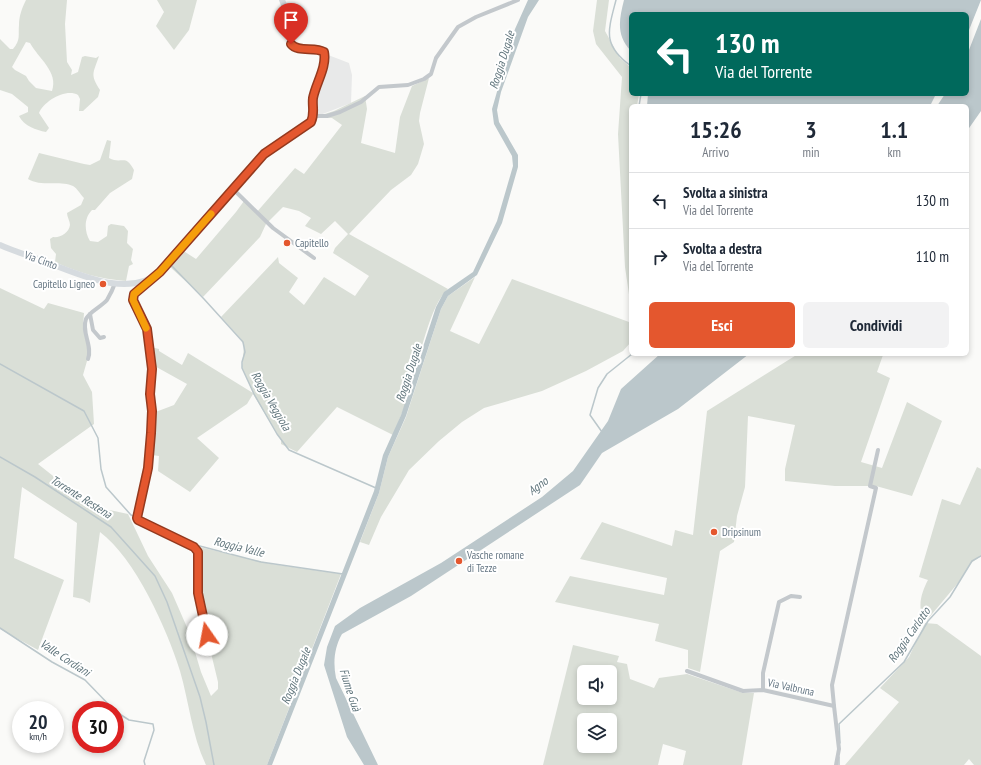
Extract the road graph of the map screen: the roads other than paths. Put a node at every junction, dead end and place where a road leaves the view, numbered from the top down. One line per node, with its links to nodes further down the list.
1 (282, 0): 3 (street)
2 (518, 0): 3 (street)
3 (314, 116): 4 (street)
4 (233, 189): 6 (street); 7 (street)
5 (0, 245): 8 (street, Via Cinto)
6 (314, 258)
7 (149, 280): 8 (street, Via Cinto); 14 (street)
8 (115, 282): 9 (street)
9 (90, 314): 10 (street); 11 (street)
10 (104, 337)
11 (88, 359)
12 (878, 450): 17 (street)
13 (800, 597): 16 (street)
14 (207, 635)
15 (687, 671): 16 (street, Via Valbruna)
16 (763, 690): 17 (street, Via Valbruna)
17 (834, 706): 18 (street)
18 (836, 765)

